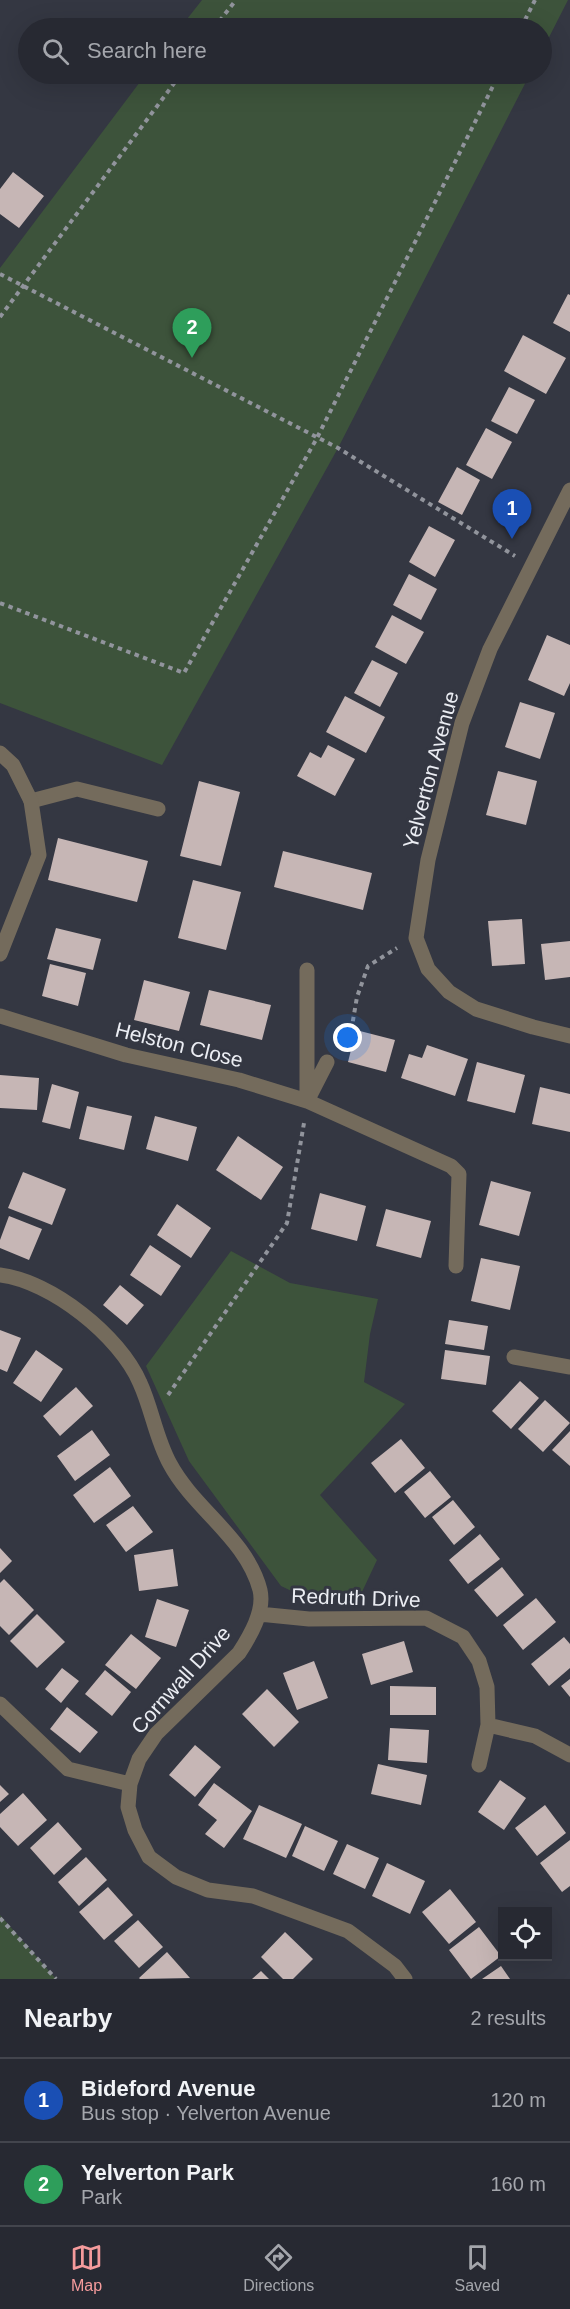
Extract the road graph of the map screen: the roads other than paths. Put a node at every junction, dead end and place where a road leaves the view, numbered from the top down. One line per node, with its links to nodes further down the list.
1 (570, 490): 8 (street, Yelverton Avenue)
2 (0, 753): 3 (street)
3 (32, 801): 4 (street); 5 (street)
4 (158, 809)
5 (0, 954)
6 (307, 970): 10 (street)
7 (0, 1016): 10 (street, Helston Close)
8 (570, 1036)
9 (327, 1062): 10 (street)
10 (307, 1101): 11 (street, Helston Close)
11 (456, 1266)
12 (0, 1275): 15 (street, Cornwall Drive)
13 (514, 1357): 14 (street)
14 (570, 1367)
15 (259, 1614): 17 (street, Redruth Drive); 20 (street, Cornwall Drive)
16 (0, 1704): 20 (street)
17 (488, 1725): 18 (street); 19 (street, Redruth Drive)
18 (570, 1755)
19 (479, 1764)
20 (130, 1784): 21 (street, Cornwall Drive)
21 (405, 1979)

